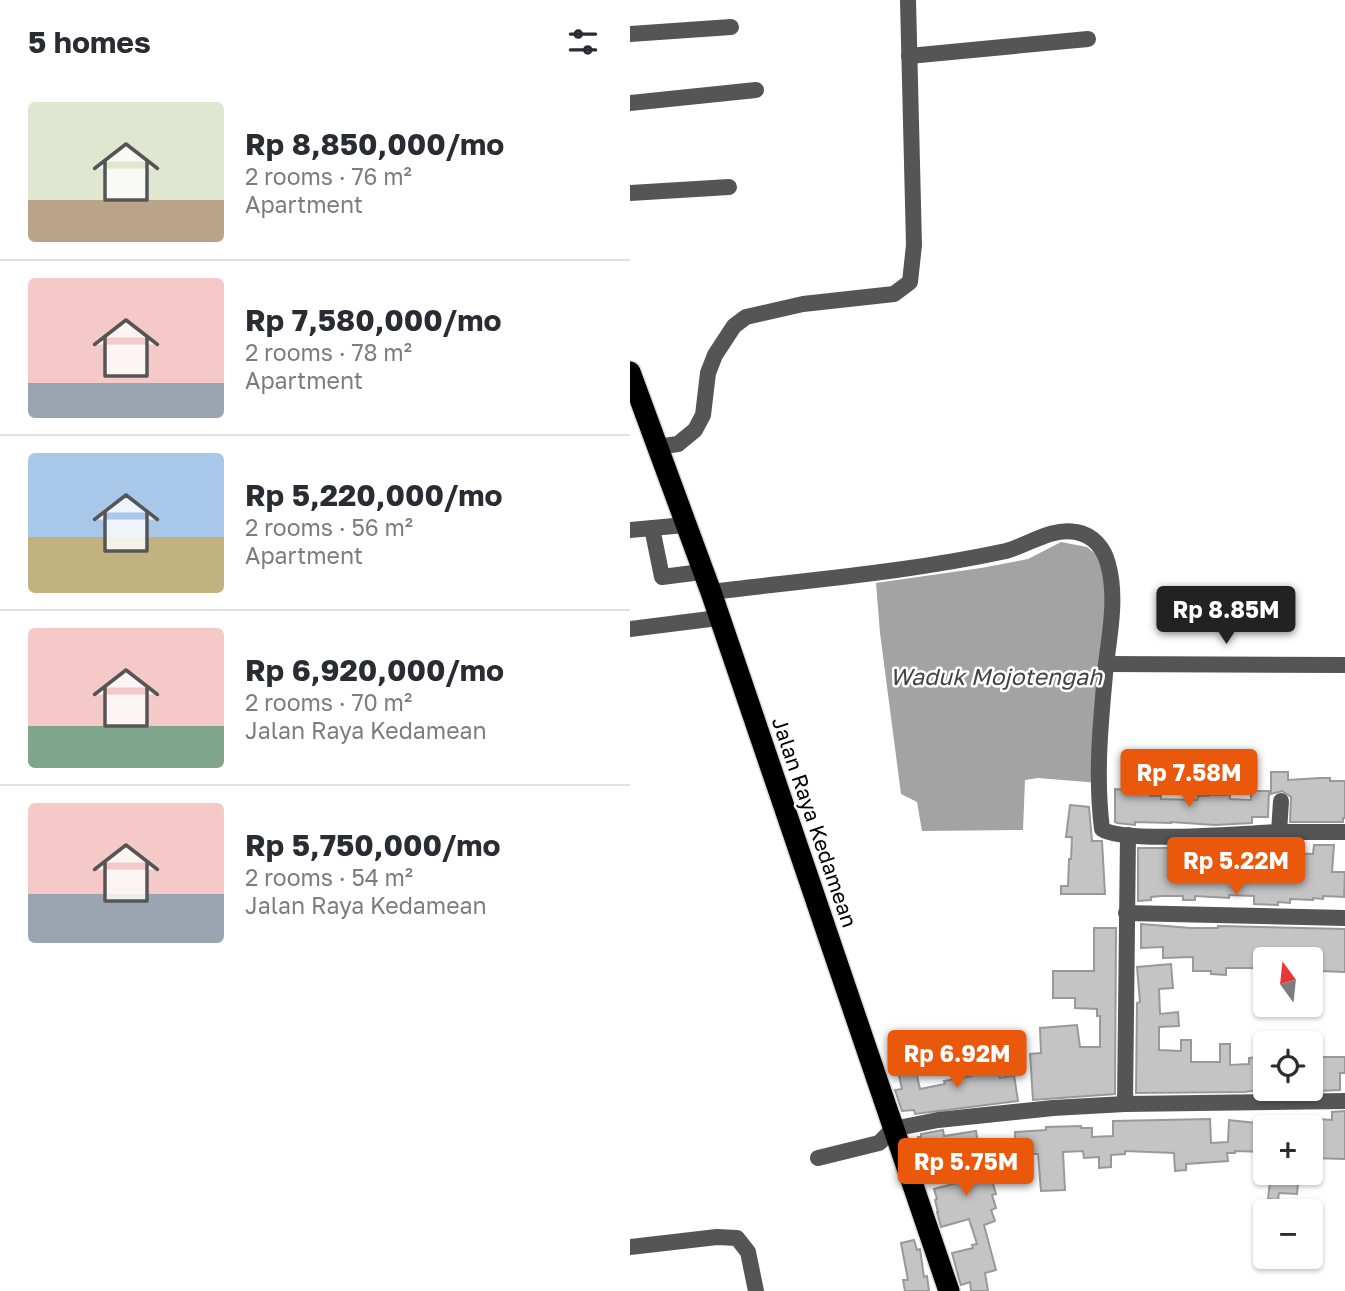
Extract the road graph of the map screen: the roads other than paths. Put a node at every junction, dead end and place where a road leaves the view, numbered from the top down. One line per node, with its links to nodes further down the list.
1 (908, 0): 5 (street)
2 (731, 27): 3 (street)
3 (630, 34)
4 (1088, 39): 5 (street)
5 (909, 56): 11 (street)
6 (756, 90): 7 (street)
7 (630, 103)
8 (729, 187): 9 (street)
9 (630, 193)
10 (630, 372): 11 (highway, Jalan Raya Kedamean)
11 (657, 447): 12 (highway, Jalan Raya Kedamean)
12 (685, 525): 13 (street); 15 (highway, Jalan Raya Kedamean)
13 (652, 528): 14 (street); 15 (street)
14 (630, 530)
15 (701, 572): 16 (highway, Jalan Raya Kedamean)
16 (711, 592): 17 (highway, Jalan Raya Kedamean); 19 (street)
17 (718, 618): 18 (street); 29 (highway, Jalan Raya Kedamean)
18 (630, 629)
19 (1107, 664): 20 (street); 24 (street)
20 (1345, 665)
21 (1281, 801): 22 (street)
22 (1279, 832): 23 (street); 24 (street)
23 (1345, 832)
24 (1128, 835): 25 (street)
25 (1126, 913): 26 (street); 28 (street)
26 (1345, 918)
27 (1345, 1101): 28 (street)
28 (1125, 1104): 29 (street)
29 (893, 1129): 30 (street); 33 (highway, Jalan Raya Kedamean)
30 (818, 1158)
31 (630, 1247): 32 (street)
32 (756, 1291)
33 (949, 1291)

